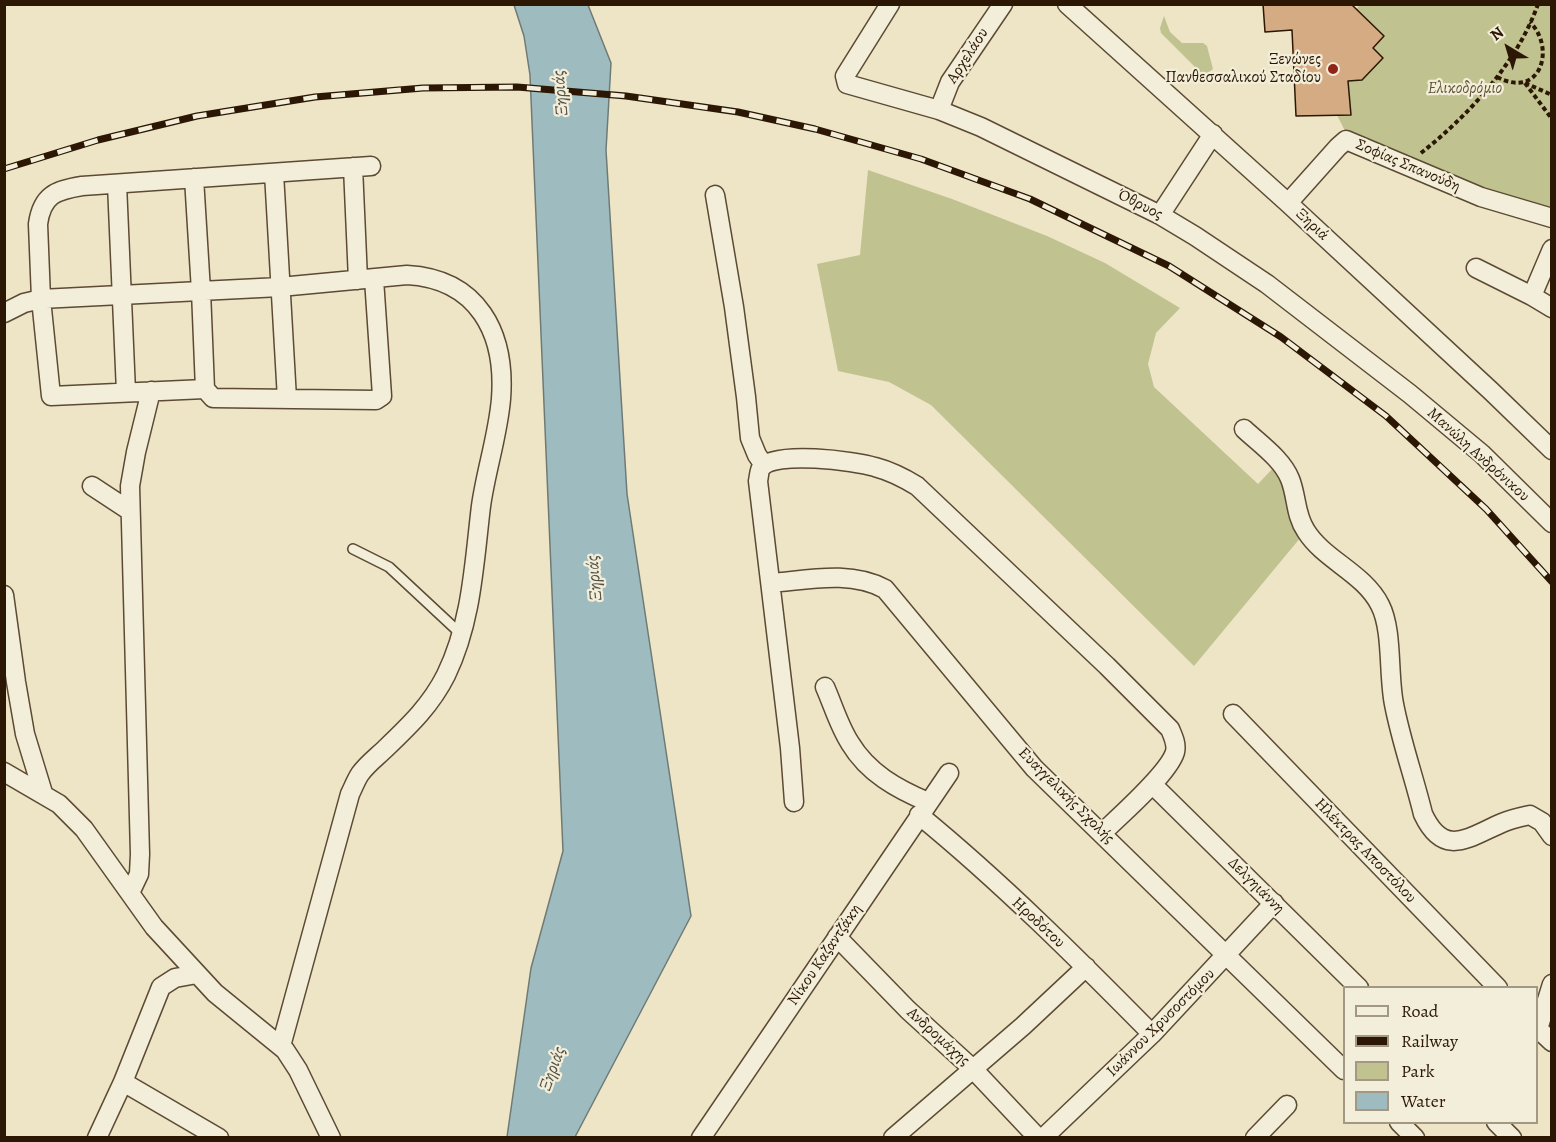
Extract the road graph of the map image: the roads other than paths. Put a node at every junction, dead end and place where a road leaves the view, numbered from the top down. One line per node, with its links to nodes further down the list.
1 (890, 4): 4 (street, Όθρυος)
2 (1003, 4): 4 (street, Αρχελάου)
3 (1067, 4): 5 (street, Ξηριά)
4 (939, 110): 11 (street, Όθρυος)
5 (1213, 134): 10 (street, Ξηριά); 11 (street)
6 (274, 173): 7 (street); 15 (street); 16 (street)
7 (194, 178): 8 (street); 17 (street)
8 (117, 184): 18 (street); 20 (street)
9 (715, 195): 30 (street)
10 (1288, 202): 12 (street, Σοφίας Σπανούδη); 29 (street, Ξηριά)
11 (1160, 215): 24 (street, Όθρυος)
12 (1551, 218)
13 (1551, 249): 19 (street)
14 (1476, 268): 19 (street)
15 (366, 279): 16 (street); 27 (street); 37 (street)
16 (280, 287): 17 (street); 27 (street)
17 (201, 291): 18 (street); 23 (street)
18 (121, 295): 20 (street); 26 (street)
19 (1532, 296): 21 (street)
20 (41, 299): 22 (street); 26 (street)
21 (1551, 308)
22 (4, 313)
23 (205, 389): 25 (street); 27 (street)
24 (1403, 389): 33 (street, Μανώλη Ανδρόνικου)
25 (151, 391): 26 (street); 32 (street)
26 (126, 392)
27 (287, 399)
28 (1244, 429): 47 (street)
29 (1551, 450)
30 (764, 465): 35 (street); 42 (street)
31 (92, 486): 32 (street)
32 (130, 511): 48 (street)
33 (1551, 524)
34 (353, 549): 37 (lane)
35 (771, 583): 44 (street); 46 (street, Ευαγγελικής Σχολής)
36 (4, 595): 43 (street)
37 (462, 635): 61 (street)
38 (825, 687): 45 (street, Ηροδότου)
39 (1233, 714): 56 (street, Ηλέκτρας Αποστόλου)
40 (4, 772): 43 (street)
41 (950, 773): 45 (street, Νίκου Καζαντζάκη)
42 (1152, 784): 46 (street); 49 (street, Δελγηιάννη)
43 (43, 794): 48 (street)
44 (794, 802)
45 (924, 809): 50 (street, Νίκου Καζαντζάκη); 52 (street, Ηροδότου)
46 (1102, 833): 51 (street, Ευαγγελικής Σχολής)
47 (1551, 836)
48 (130, 893): 53 (street)
49 (1274, 903): 51 (street, Ιωάννου Χρυσοστόμου); 55 (street, Δελγηιάννη)
50 (837, 937): 63 (street, Ανδρομάχης); 68 (street, Νίκου Καζαντζάκη)
51 (1226, 956): 59 (street, Ιωάννου Χρυσοστόμου); 62 (street, Ευαγγελικής Σχολής)
52 (1086, 968): 59 (street, Ηροδότου); 63 (street)
53 (197, 974): 61 (street); 64 (street)
54 (1551, 984): 57 (street)
55 (1358, 986)
56 (1497, 986)
57 (1538, 1025)
58 (1538, 1029): 60 (street)
59 (1152, 1034): 74 (street, Ιωάννου Χρυσοστόμου)
60 (1551, 1042)
61 (280, 1046): 71 (street)
62 (1343, 1069)
63 (974, 1070): 72 (street); 73 (street, Ανδρομάχης)
64 (123, 1082): 69 (street); 70 (street)
65 (1287, 1105): 75 (street)
66 (1401, 1124): 76 (street)
67 (1499, 1124): 77 (street)
68 (704, 1136)
69 (97, 1137)
70 (219, 1137)
71 (331, 1137)
72 (893, 1137)
73 (1038, 1137)
74 (1044, 1137)
75 (1255, 1137)
76 (1415, 1137)
77 (1512, 1137)

